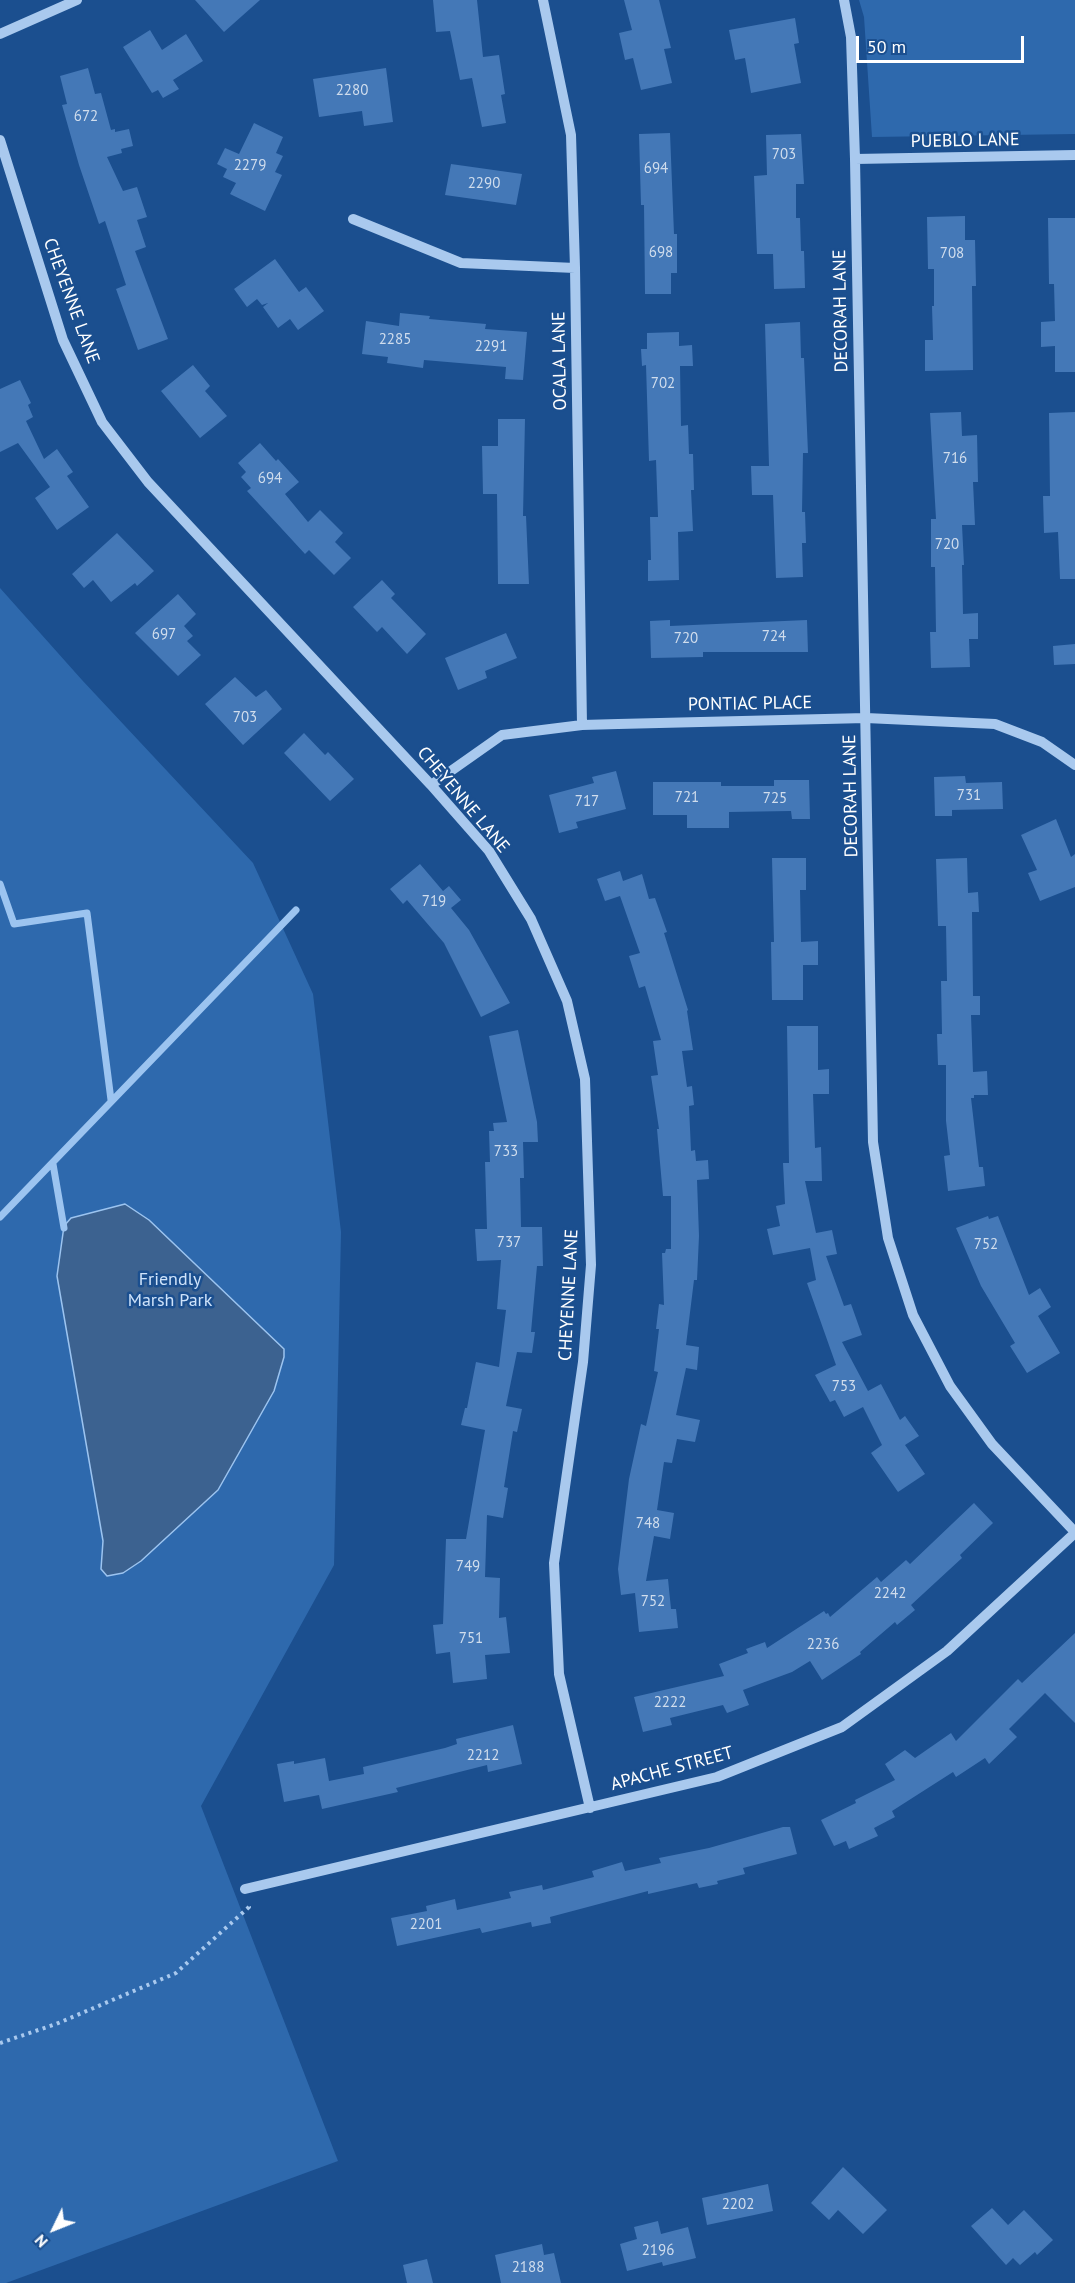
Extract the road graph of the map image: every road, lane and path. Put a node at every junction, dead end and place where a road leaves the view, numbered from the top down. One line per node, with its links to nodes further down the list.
1 (77, 0): 4 (street)
2 (543, 0): 9 (street, OCALA LANE)
3 (844, 0): 7 (street, DECORAH LANE)
4 (0, 34)
5 (0, 140): 13 (street, CHEYENNE LANE)
6 (1075, 156): 7 (street, PUEBLO LANE)
7 (855, 159): 10 (street, DECORAH LANE)
8 (353, 219): 9 (street)
9 (575, 268): 11 (street, OCALA LANE)
10 (866, 718): 11 (street, PONTIAC PLACE); 12 (street, PONTIAC PLACE); 14 (street, DECORAH LANE)
11 (582, 725): 13 (street, PONTIAC PLACE)
12 (1075, 765)
13 (431, 785): 15 (street, CHEYENNE LANE)
14 (1075, 1533): 15 (street, APACHE STREET)
15 (590, 1808): 16 (street, APACHE STREET)
16 (245, 1888): 17 (path)
17 (0, 2043)

